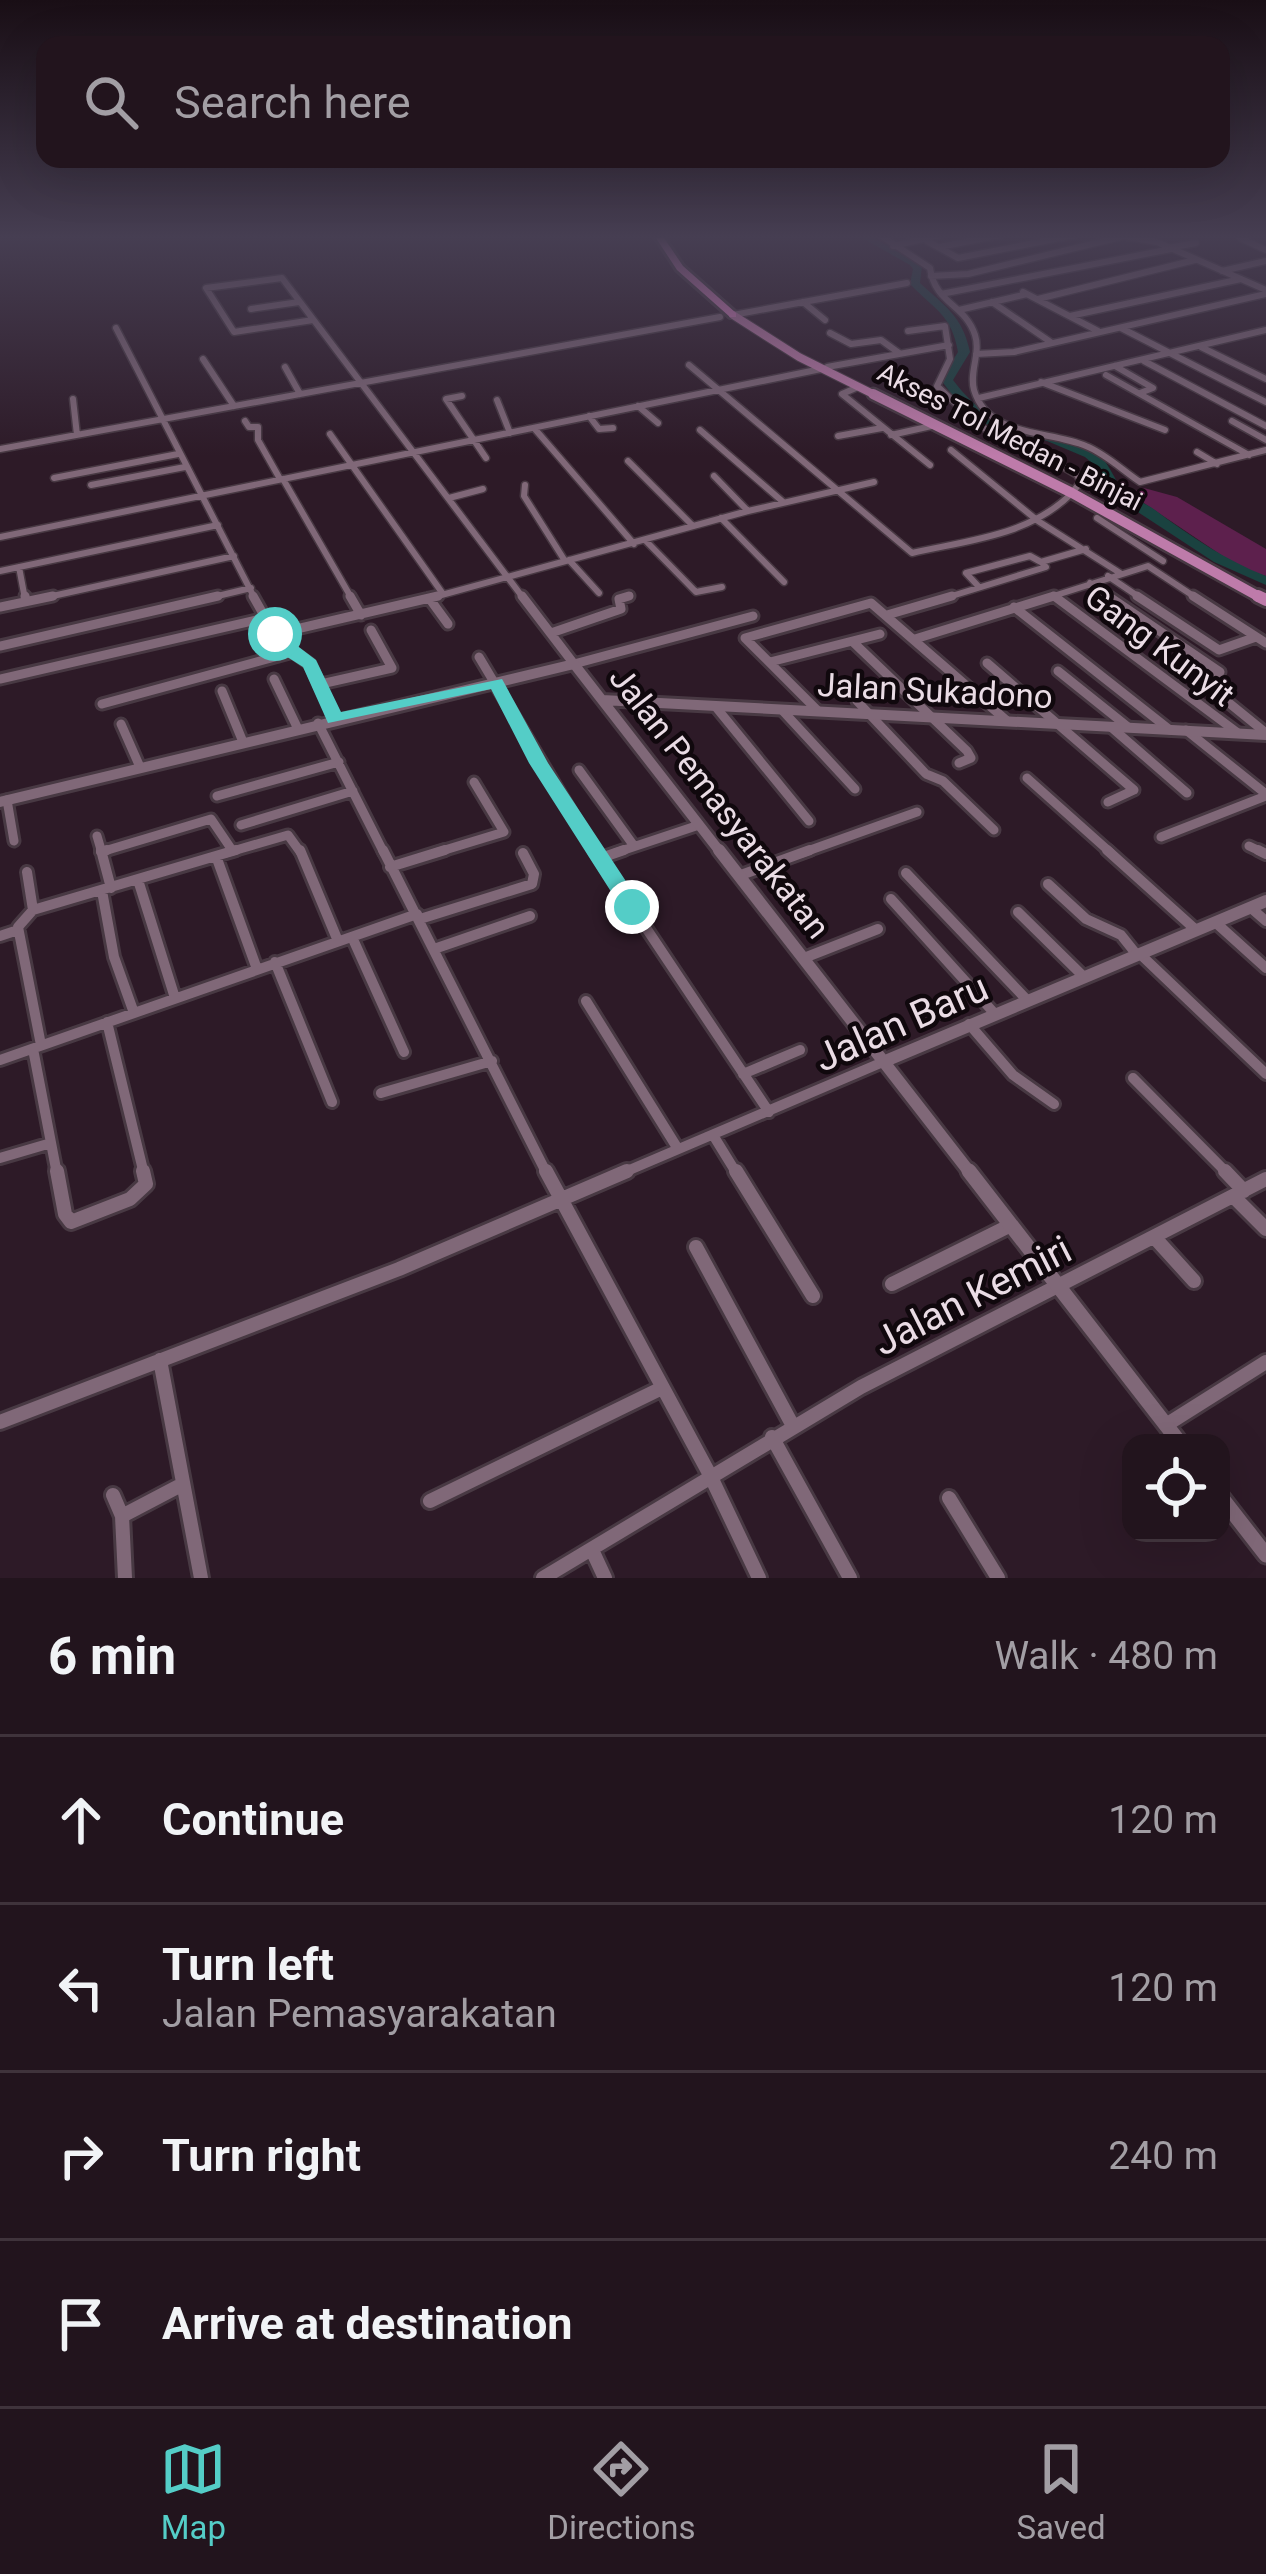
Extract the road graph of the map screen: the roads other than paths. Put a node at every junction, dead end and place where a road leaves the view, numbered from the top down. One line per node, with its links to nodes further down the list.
1 (219, 309): 15 (street)
2 (304, 309): 15 (street)
3 (729, 309): 12 (highway)
4 (766, 309): 12 (street)
5 (811, 309): 16 (street)
6 (965, 309): 11 (street)
7 (1002, 309): 23 (street)
8 (1056, 309): 13 (street)
9 (1104, 309): 13 (street)
10 (1199, 309): 18 (street)
11 (959, 310): 29 (street)
12 (736, 314): 34 (main road, Akses Tol Medan - Binjai)
13 (1070, 316): 22 (street)
14 (720, 317): 38 (street)
15 (313, 320): 38 (street)
16 (825, 320)
17 (116, 328): 54 (street)
18 (1121, 328): 22 (street); 27 (street)
19 (1266, 330): 25 (street)
20 (908, 331): 24 (street)
21 (830, 333): 26 (street)
22 (1100, 333): 23 (street)
23 (1053, 344): 29 (street)
24 (949, 345): 26 (street); 93 (street)
25 (1201, 346): 27 (street); 36 (street)
26 (899, 353): 34 (street)
27 (1171, 353): 30 (street); 49 (street)
28 (203, 358): 51 (street)
29 (974, 358): 46 (street)
30 (1143, 361): 33 (street); 59 (street)
31 (689, 364): 41 (street)
32 (285, 367): 43 (street)
33 (1115, 367): 37 (street); 42 (street)
34 (824, 368): 40 (main road, Akses Tol Medan - Binjai); 41 (street); 50 (main road, Akses Tol Medan - Binjai)
35 (1106, 375): 42 (street)
36 (1266, 379)
37 (1041, 382): 46 (street); 64 (street)
38 (360, 383): 43 (street); 75 (street)
39 (437, 386): 47 (street)
40 (858, 387): 50 (main road, Akses Tol Medan - Binjai); 62 (street)
41 (719, 390): 52 (street); 92 (street)
42 (1140, 393): 78 (street)
43 (300, 394): 51 (street)
44 (462, 396): 47 (street)
45 (73, 398): 67 (street)
46 (979, 398): 81 (street)
47 (446, 399): 70 (street)
48 (497, 400): 65 (street)
49 (1266, 402)
50 (898, 405): 58 (main road, Akses Tol Medan - Binjai); 93 (main road, Akses Tol Medan - Binjai)
51 (234, 406): 54 (street)
52 (638, 406): 53 (street); 57 (street)
53 (589, 416): 60 (street); 61 (street)
54 (162, 419): 67 (street); 77 (street)
55 (245, 421): 87 (street)
56 (1232, 421): 71 (street)
57 (658, 423)
58 (936, 425): 68 (street); 93 (main road, Akses Tol Medan - Binjai)
59 (1266, 426)
60 (534, 428): 65 (street); 107 (street)
61 (613, 428)
62 (882, 428): 68 (street); 69 (street)
63 (700, 430): 96 (street)
64 (1166, 430)
65 (510, 433): 70 (street)
66 (330, 434): 82 (street)
67 (76, 435): 72 (street)
68 (891, 435): 83 (street)
69 (838, 436)
70 (474, 439): 75 (street); 79 (street)
71 (1266, 440)
72 (0, 449)
73 (951, 450): 100 (street)
74 (1266, 450): 78 (street)
75 (413, 452): 82 (street); 95 (street)
76 (1197, 452): 81 (street)
77 (178, 454): 84 (street); 86 (street)
78 (1249, 455): 81 (street)
79 (487, 458)
80 (628, 461): 102 (street)
81 (1217, 464)
82 (352, 465): 87 (street); 126 (street)
83 (930, 465)
84 (185, 467): 89 (street); 94 (street)
85 (714, 476): 97 (street)
86 (54, 478)
87 (281, 479): 94 (street); 134 (street)
88 (874, 482): 92 (street)
89 (91, 485)
90 (525, 485): 111 (street)
91 (483, 489): 95 (street)
92 (839, 489): 96 (street); 100 (street)
93 (1074, 490): 100 (street); 103 (main road, Akses Tol Medan - Binjai)
94 (202, 496): 101 (street); 104 (street)
95 (449, 498): 119 (street)
96 (783, 502): 97 (street)
97 (748, 511): 98 (street)
98 (722, 518): 102 (street); 120 (street)
99 (1097, 518): 105 (street)
100 (1038, 521): 108 (street)
101 (218, 525): 109 (street); 115 (street)
102 (692, 525): 106 (street)
103 (1152, 534): 105 (street); 110 (main road, Akses Tol Medan - Binjai); 129 (main road, Akses Tol Medan - Binjai)
104 (0, 537)
105 (1131, 540): 112 (street)
106 (645, 541): 107 (street); 122 (street)
107 (634, 544): 111 (street)
108 (1085, 549): 113 (street); 117 (street)
109 (234, 556): 124 (street); 131 (street)
110 (1187, 556): 112 (street); 129 (main road, Akses Tol Medan - Binjai)
111 (567, 560): 119 (street); 125 (street)
112 (1163, 561): 114 (street)
113 (1041, 562): 123 (street); 123 (street)
114 (1148, 566): 117 (street); 143 (street)
115 (19, 567): 116 (street); 131 (street)
116 (0, 571)
117 (1120, 572): 118 (street)
118 (1108, 576): 121 (street); 143 (street)
119 (508, 577): 126 (street); 140 (street)
120 (784, 582)
121 (1090, 583): 128 (street); 178 (street)
122 (722, 586)
123 (979, 587): 135 (street)
124 (251, 588): 137 (street); 147 (street)
125 (599, 593)
126 (443, 594): 130 (street)
127 (630, 595): 140 (street)
128 (1053, 595): 133 (street); 177 (street, Gang Kunyit)
129 (1266, 597)
130 (429, 598): 134 (street); 138 (street)
131 (26, 601): 132 (street)
132 (0, 607)
133 (1014, 607): 144 (street); 175 (street)
134 (361, 615): 141 (street)
135 (887, 615): 144 (street); 150 (street)
136 (753, 616): 152 (street)
137 (265, 618): 141 (street); 154 (street)
138 (448, 624)
139 (371, 630): 157 (street)
140 (551, 633): 152 (street)
141 (275, 634): 148 (street)
142 (880, 634): 145 (street)
143 (1256, 637): 146 (street)
144 (915, 639): 168 (street)
145 (853, 642): 150 (street); 166 (street)
146 (1266, 643)
147 (0, 646)
148 (294, 652): 157 (street); 161 (street)
149 (479, 657): 156 (street)
150 (770, 662): 164 (street)
151 (987, 663): 171 (street)
152 (574, 664): 156 (street, Jalan Pemasyarakatan); 159 (street, Jalan Pemasyarakatan)
153 (1058, 671): 174 (street)
154 (0, 679)
155 (274, 679): 173 (street)
156 (496, 682): 167 (street, Jalan Pemasyarakatan); 208 (street)
157 (321, 684): 167 (street)
158 (222, 691): 179 (street)
159 (602, 700): 162 (street, Jalan Sukadono); 196 (street, Jalan Pemasyarakatan)
160 (857, 701): 165 (street)
161 (102, 704)
162 (715, 706): 163 (street, Jalan Sukadono); 194 (street)
163 (782, 710): 164 (street, Jalan Sukadono); 186 (street)
164 (818, 711): 165 (street, Jalan Sukadono)
165 (868, 714): 166 (street, Jalan Sukadono); 197 (street)
166 (933, 717): 168 (street, Jalan Sukadono); 181 (street)
167 (335, 719): 169 (street, Jalan Pemasyarakatan)
168 (1006, 720): 171 (street, Jalan Sukadono)
169 (318, 723): 173 (street, Jalan Pemasyarakatan); 180 (street)
170 (121, 724): 182 (street)
171 (1058, 724): 172 (street, Jalan Sukadono); 192 (street)
172 (1111, 727): 174 (street, Jalan Sukadono); 188 (street)
173 (297, 728): 179 (street, Jalan Pemasyarakatan)
174 (1128, 728): 175 (street, Jalan Sukadono)
175 (1170, 730): 176 (street, Jalan Sukadono)
176 (1186, 730): 177 (street, Jalan Sukadono); 189 (street)
177 (1238, 733): 178 (street, Jalan Sukadono)
178 (1266, 734)
179 (243, 742): 182 (street, Jalan Pemasyarakatan)
180 (339, 762): 187 (street); 190 (street)
181 (959, 763)
182 (140, 767): 191 (street, Jalan Pemasyarakatan)
183 (578, 770): 201 (street)
184 (1027, 778): 227 (street)
185 (474, 782): 209 (street)
186 (855, 788)
187 (352, 790): 195 (street); 209 (street)
188 (1187, 793)
189 (1266, 795): 199 (street)
190 (217, 796)
191 (3, 801): 200 (street)
192 (1108, 802)
193 (917, 812): 212 (street)
194 (809, 821)
195 (241, 825)
196 (699, 825): 201 (street); 212 (street, Jalan Pemasyarakatan)
197 (994, 830)
198 (97, 836): 204 (street)
199 (1161, 837)
200 (14, 841)
201 (634, 846): 208 (street)
202 (1249, 846): 206 (street)
203 (232, 850): 204 (street); 207 (street); 230 (street)
204 (101, 852): 215 (street)
205 (523, 854): 222 (street)
206 (1266, 854)
207 (216, 856): 213 (street); 236 (street)
208 (601, 858): 251 (street)
209 (390, 867): 222 (street)
210 (27, 872): 219 (street)
211 (906, 873): 239 (street)
212 (741, 875): 233 (street, Jalan Pemasyarakatan)
213 (138, 880): 215 (street); 238 (street)
214 (1048, 884): 232 (street)
215 (106, 889): 219 (street); 241 (street)
216 (890, 899): 242 (street)
217 (1266, 902): 218 (street, Jalan Baru)
218 (1251, 908): 223 (street); 224 (street, Jalan Baru)
219 (33, 910): 226 (street)
220 (1018, 912): 237 (street)
221 (530, 916): 231 (street)
222 (419, 917): 229 (street); 231 (street)
223 (1266, 921)
224 (1215, 922): 227 (street, Jalan Baru); 235 (street)
225 (878, 929): 233 (street)
226 (18, 930): 228 (street); 245 (street)
227 (1196, 930): 232 (street, Jalan Baru)
228 (0, 936)
229 (352, 937): 230 (street); 247 (street)
230 (338, 941): 234 (street)
231 (434, 949): 249 (street)
232 (1138, 954): 237 (street, Jalan Baru); 252 (street)
233 (804, 958): 250 (street, Jalan Pemasyarakatan)
234 (275, 962): 236 (street); 255 (street)
235 (1266, 968)
236 (257, 969): 238 (street)
237 (1083, 976): 239 (street, Jalan Baru)
238 (175, 998): 241 (street)
239 (1027, 1000): 242 (street, Jalan Baru)
240 (586, 1001): 260 (street)
241 (134, 1013): 243 (street)
242 (995, 1014): 244 (street, Jalan Baru)
243 (107, 1022): 245 (street); 259 (street)
244 (970, 1024): 250 (street, Jalan Baru); 256 (street)
245 (37, 1047): 248 (street); 259 (street)
246 (800, 1050): 251 (street)
247 (404, 1052)
248 (0, 1060)
249 (492, 1061): 254 (street); 264 (street)
250 (883, 1062): 257 (street, Jalan Baru); 265 (street, Jalan Pemasyarakatan)
251 (743, 1074): 257 (street)
252 (1266, 1074)
253 (1133, 1078): 263 (street)
254 (380, 1093)
255 (332, 1102)
256 (1054, 1104)
257 (769, 1112): 258 (street, Jalan Baru)
258 (713, 1135): 260 (street, Jalan Baru); 272 (street)
259 (51, 1143): 261 (street)
260 (678, 1149): 264 (street, Jalan Baru)
261 (0, 1158)
262 (1266, 1179): 263 (street, Jalan Kemiri)
263 (1239, 1194): 266 (street); 267 (street, Jalan Kemiri)
264 (562, 1200): 273 (street, Jalan Baru); 275 (street)
265 (1009, 1226): 270 (street); 271 (street, Jalan Pemasyarakatan)
266 (1266, 1229)
267 (1155, 1238): 269 (street); 271 (street, Jalan Kemiri)
268 (696, 1247): 278 (street)
269 (1194, 1281)
270 (892, 1284)
271 (1059, 1289): 277 (street, Jalan Pemasyarakatan); 278 (street, Jalan Kemiri)
272 (813, 1296)
273 (160, 1360): 276 (street, Jalan Baru); 282 (street)
274 (1266, 1362): 277 (street)
275 (662, 1388): 281 (street); 285 (street)
276 (0, 1422)
277 (1166, 1425): 279 (street, Jalan Pemasyarakatan)
278 (794, 1426): 280 (street, Jalan Kemiri)
279 (1173, 1434)
280 (772, 1437): 281 (street, Jalan Kemiri); 295 (street)
281 (710, 1475): 288 (street, Jalan Kemiri); 294 (street)
282 (183, 1484): 287 (street); 291 (street)
283 (113, 1495): 287 (street)
284 (949, 1498): 296 (street)
285 (430, 1501)
286 (1230, 1509): 289 (street)
287 (122, 1516): 290 (street)
288 (592, 1550): 292 (street, Jalan Kemiri); 293 (street)
289 (1266, 1555)
290 (125, 1578)
291 (201, 1578)
292 (543, 1578)
293 (605, 1578)
294 (759, 1578)
295 (850, 1578)
296 (998, 1578)

